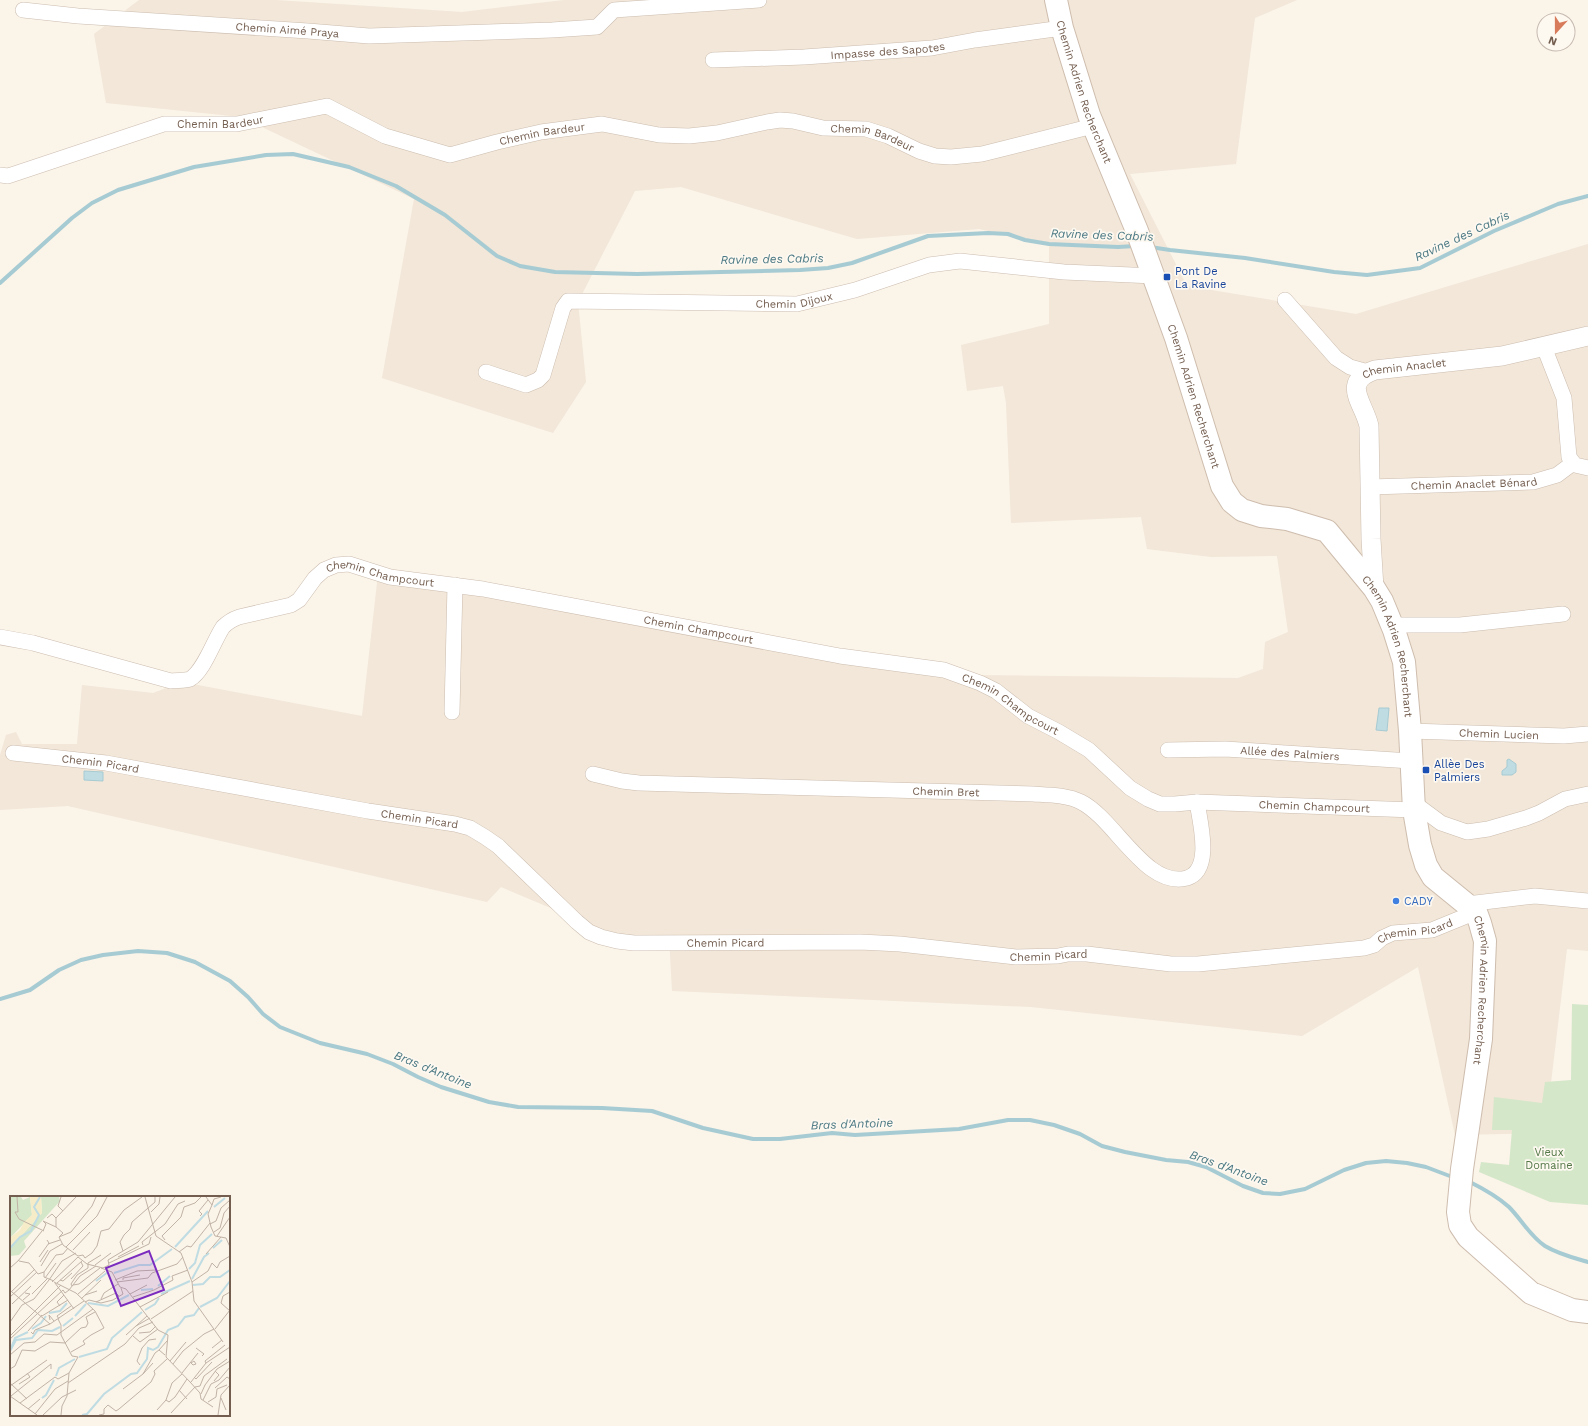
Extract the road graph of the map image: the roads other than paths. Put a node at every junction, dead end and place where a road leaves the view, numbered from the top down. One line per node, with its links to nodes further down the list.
1 (759, 0): 3 (street, Chemin Aimé Praya)
2 (1056, 0): 5 (main road, Chemin Adrien Recherchant)
3 (664, 3): 4 (street, Chemin Aimé Praya)
4 (23, 10)
5 (1062, 28): 6 (street, Impasse des Sapotes); 7 (main road, Chemin Adrien Recherchant)
6 (713, 60)
7 (1093, 126): 8 (street, Chemin Bardeur); 9 (main road, Chemin Adrien Recherchant)
8 (0, 175)
9 (1152, 271): 13 (street, Chemin Dijoux); 19 (main road, Chemin Adrien Recherchant)
10 (1285, 300): 14 (street)
11 (1588, 336): 12 (street, Chemin Anaclet)
12 (1544, 347): 14 (street, Chemin Anaclet); 15 (street)
13 (486, 372)
14 (1368, 372): 17 (street, Chemin Anaclet)
15 (1573, 463): 16 (street); 17 (street, Chemin Anaclet Bénard)
16 (1588, 468)
17 (1370, 487): 19 (street, Chemin Anaclet)
18 (455, 585): 22 (street, Chemin Champcourt); 23 (street); 31 (street, Chemin Champcourt)
19 (1374, 588): 21 (main road, Chemin Adrien Recherchant)
20 (1563, 614): 21 (street)
21 (1392, 625): 24 (main road, Chemin Adrien Recherchant)
22 (0, 637)
23 (452, 712)
24 (1410, 731): 25 (street, Chemin Lucien); 28 (main road, Chemin Adrien Recherchant)
25 (1588, 734)
26 (1168, 750): 28 (street, Allée des Palmiers)
27 (13, 753): 34 (street, Chemin Picard)
28 (1411, 761): 32 (main road, Chemin Adrien Recherchant)
29 (593, 774): 31 (street, Chemin Bret)
30 (1588, 794): 32 (street)
31 (1197, 802): 32 (street, Chemin Champcourt)
32 (1414, 807): 34 (main road, Chemin Adrien Recherchant)
33 (1588, 902): 34 (street, Chemin Picard)
34 (1471, 908): 35 (main road, Chemin Adrien Recherchant)
35 (1588, 1312)

